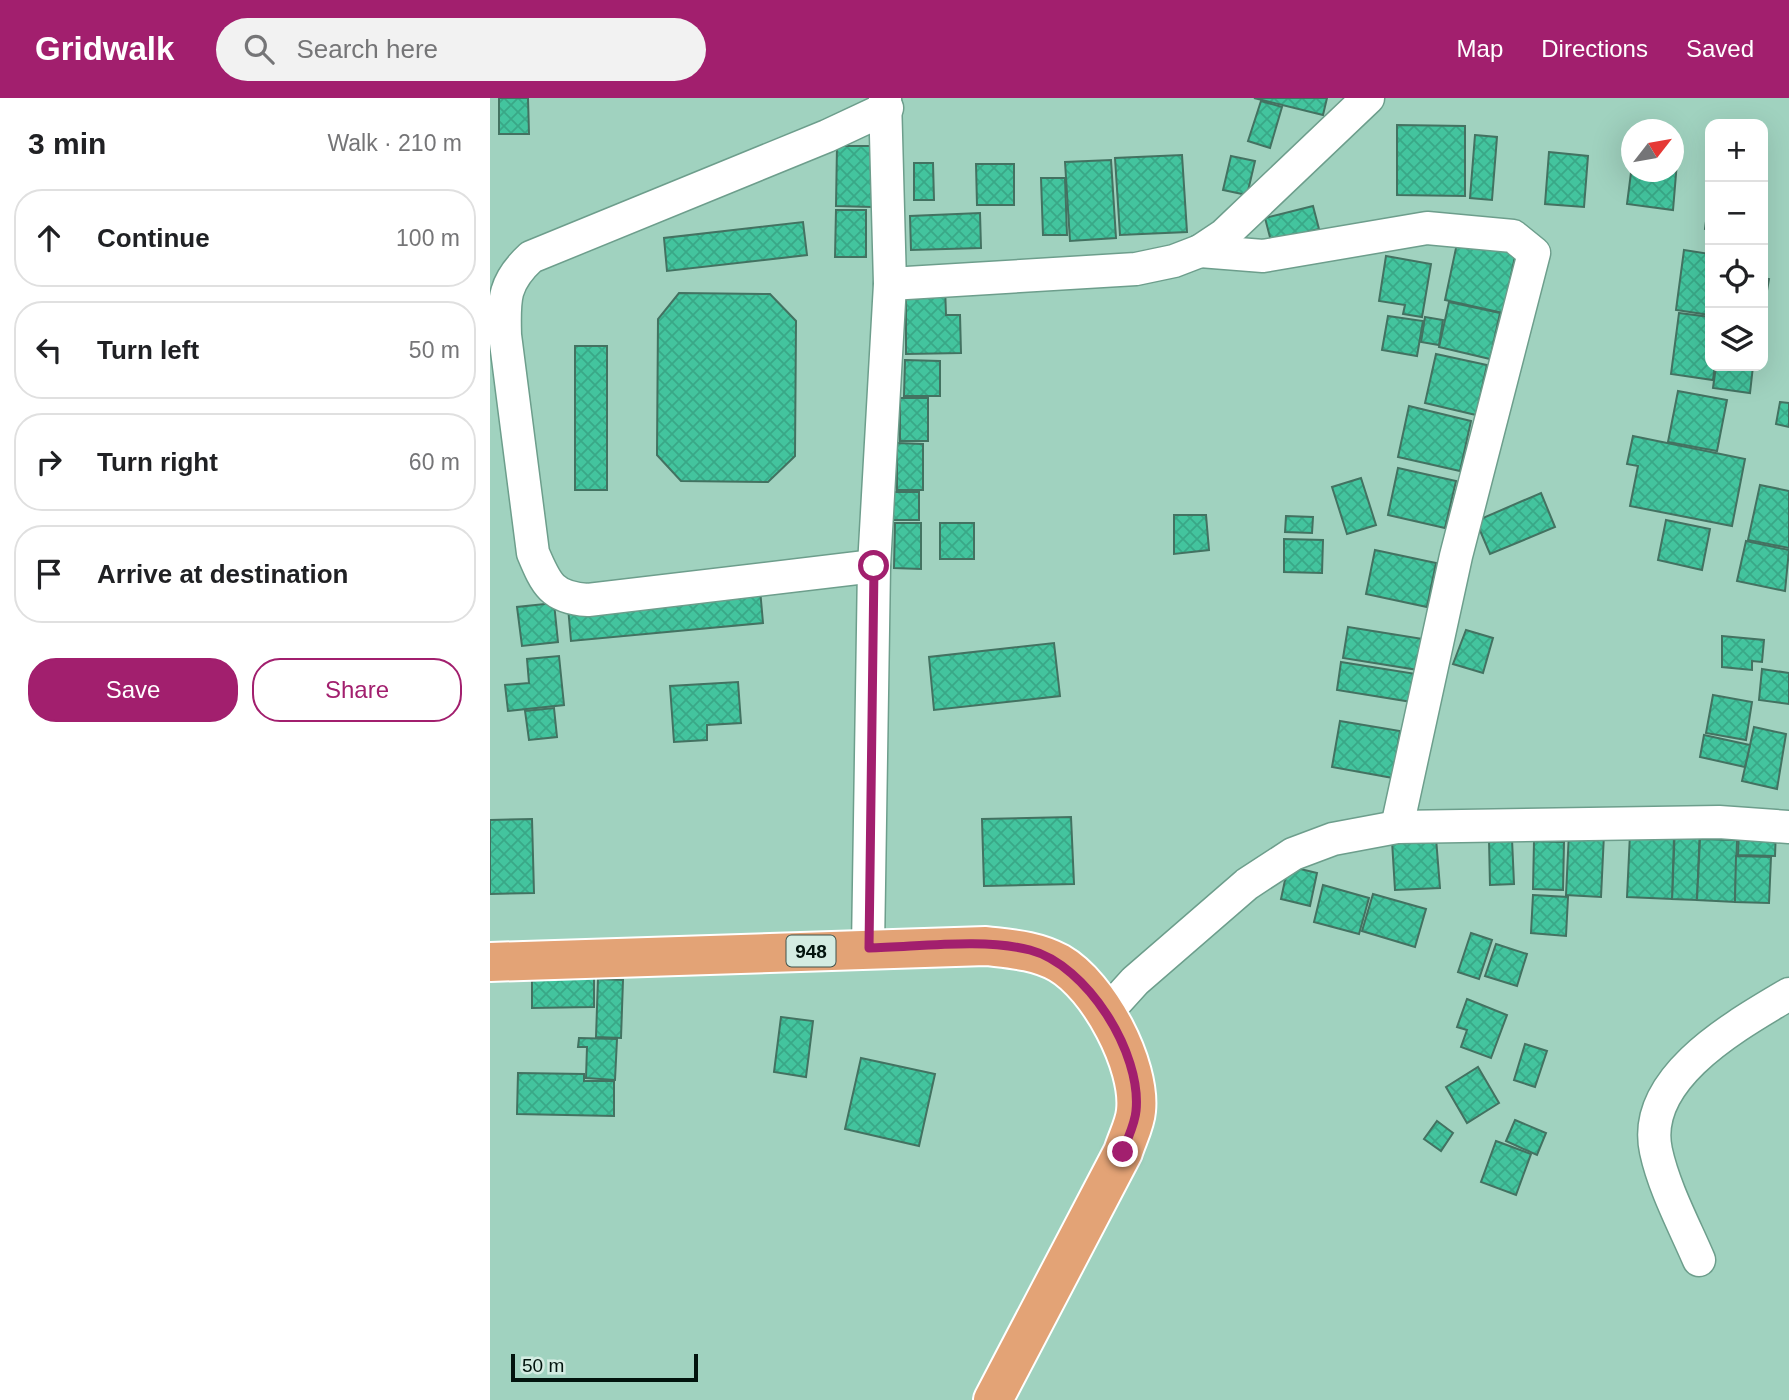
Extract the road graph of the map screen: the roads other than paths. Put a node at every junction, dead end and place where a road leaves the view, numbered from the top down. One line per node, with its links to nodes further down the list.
1 (1368, 98): 3 (street)
2 (886, 103): 4 (street); 5 (street)
3 (1200, 251): 4 (street); 6 (street)
4 (890, 284): 5 (street)
5 (874, 566): 8 (street)
6 (1397, 827): 7 (street); 11 (street)
7 (1789, 827)
8 (869, 948): 9 (main road, 948); 11 (main road, 948)
9 (490, 962)
10 (1789, 995): 12 (street)
11 (1106, 1013): 13 (main road, 948)
12 (1699, 1260)
13 (993, 1400)

